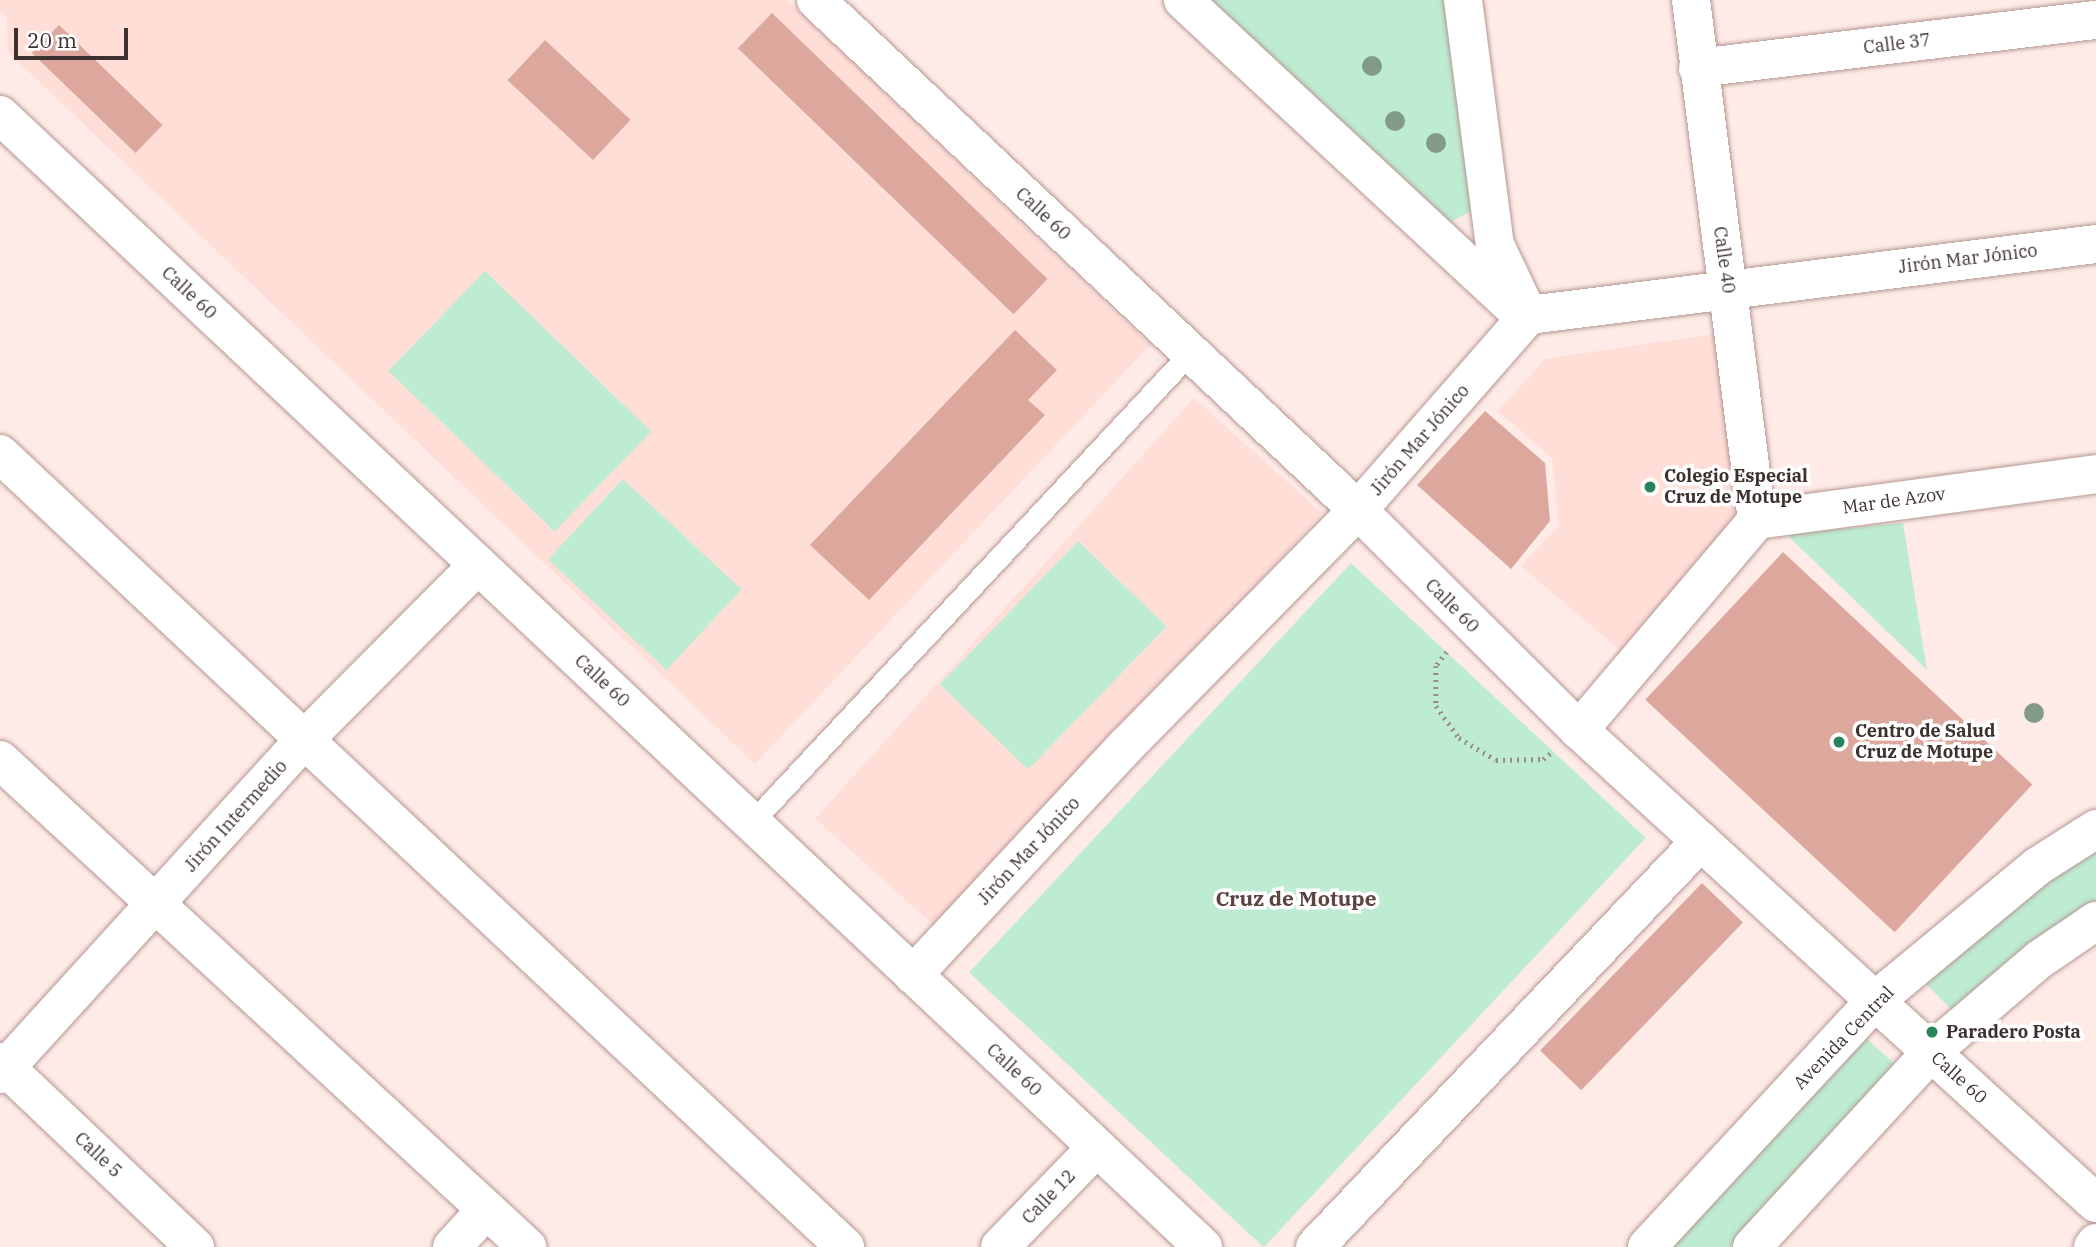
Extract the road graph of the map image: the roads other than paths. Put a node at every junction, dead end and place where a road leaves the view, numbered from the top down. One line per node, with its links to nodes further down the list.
1 (816, 0): 11 (street, Calle 60)
2 (1183, 0): 10 (street)
3 (1463, 0): 10 (street)
4 (1691, 0): 6 (street, Calle 40)
5 (2096, 20): 6 (street, Calle 37)
6 (1698, 68): 9 (street, Calle 40)
7 (8, 138): 16 (street, Calle 60)
8 (2096, 244): 9 (street, Jirón Mar Jónico)
9 (1728, 287): 10 (street, Jirón Mar Jónico); 15 (street, Calle 40)
10 (1528, 317): 14 (street, Jirón Mar Jónico)
11 (1189, 353): 14 (street, Calle 60); 20 (lane)
12 (0, 454): 18 (street)
13 (2096, 474): 15 (street, Mar de Azov)
14 (1358, 510): 17 (street, Calle 60); 25 (street, Jirón Mar Jónico)
15 (1757, 520): 17 (street)
16 (478, 565): 18 (street, Jirón Intermedio); 20 (street, Calle 60)
17 (1578, 730): 22 (street, Calle 60)
18 (303, 741): 23 (street, Jirón Intermedio); 35 (street)
19 (0, 760): 23 (street)
20 (751, 822): 25 (street, Calle 60)
21 (2096, 829): 26 (street, Avenida Central)
22 (1701, 841): 26 (street, Calle 60); 38 (street)
23 (158, 904): 28 (street, Jirón Intermedio); 31 (street)
24 (2096, 921): 27 (street)
25 (913, 975): 29 (street, Calle 60)
26 (1876, 1000): 27 (street, Calle 60); 39 (street, Avenida Central)
27 (1931, 1052): 30 (street, Calle 60); 40 (street)
28 (2, 1068): 32 (street, Calle 5)
29 (1097, 1147): 36 (street, Calle 12); 37 (street, Calle 60)
30 (2096, 1203)
31 (486, 1210): 33 (street); 34 (street)
32 (195, 1247)
33 (452, 1247)
34 (527, 1247)
35 (845, 1247)
36 (1000, 1247)
37 (1203, 1247)
38 (1315, 1247)
39 (1647, 1247)
40 (1752, 1247)

